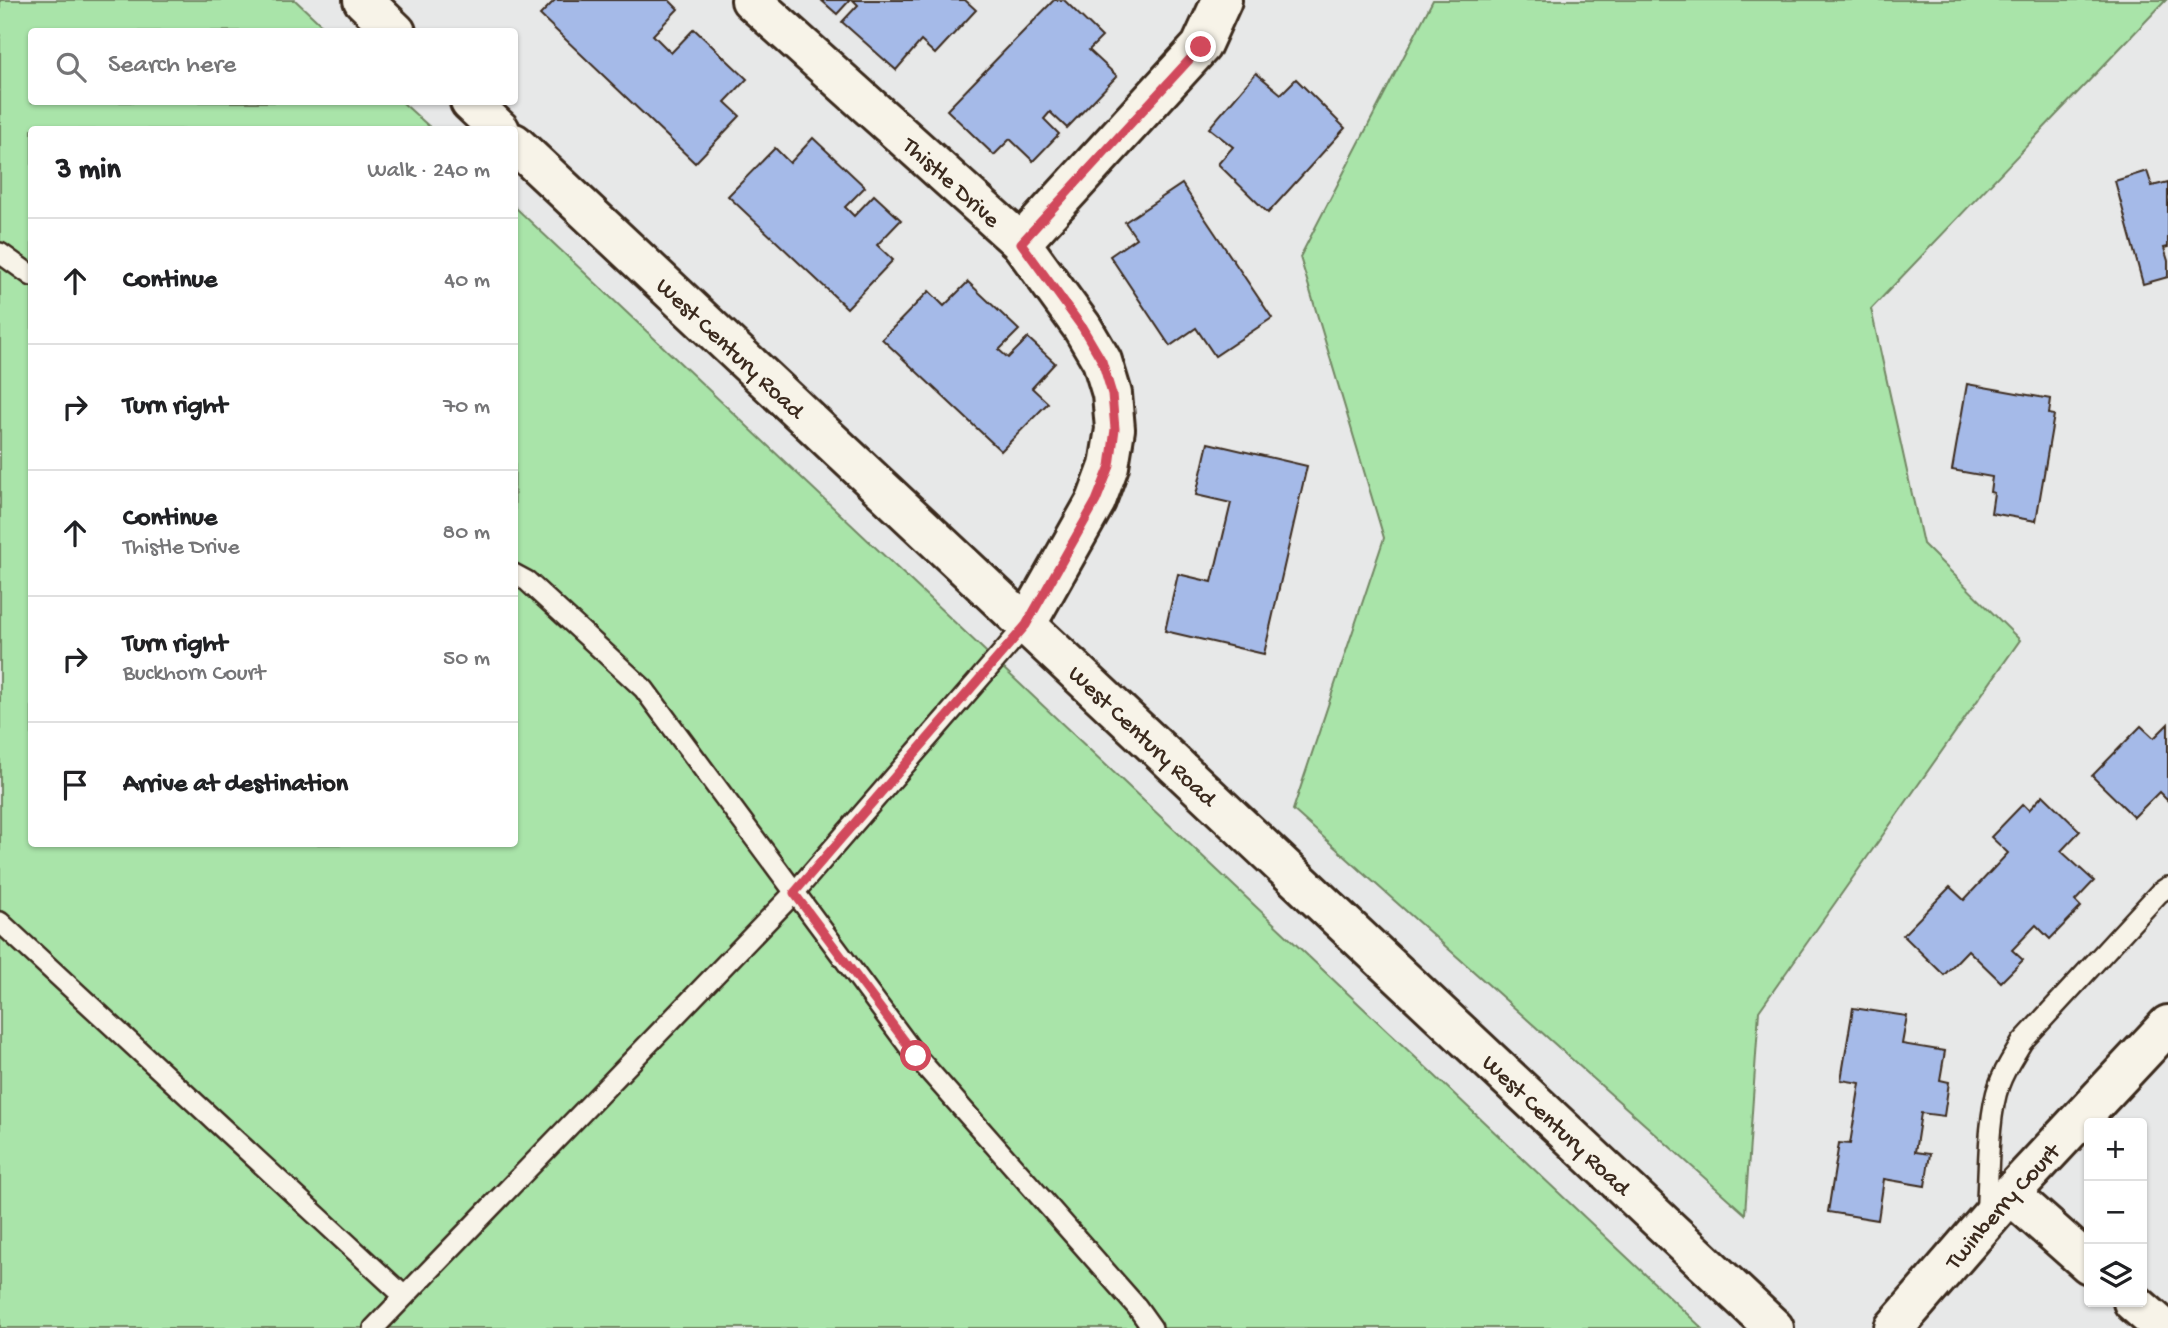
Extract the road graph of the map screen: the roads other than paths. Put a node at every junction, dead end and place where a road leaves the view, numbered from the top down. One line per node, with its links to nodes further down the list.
1 (363, 0): 4 (main road)
2 (751, 0): 8 (main road, Thistle Drive)
3 (1222, 0): 8 (main road)
4 (392, 28)
5 (473, 105): 6 (main road)
6 (496, 126)
7 (518, 147): 12 (main road, West Century Road)
8 (1021, 243): 12 (main road, Thistle Drive)
9 (0, 253): 10 (lane)
10 (28, 273)
11 (518, 576): 14 (lane)
12 (1026, 625): 14 (lane); 23 (main road, West Century Road)
13 (2168, 887): 17 (lane)
14 (794, 893): 19 (lane); 22 (lane)
15 (0, 922): 19 (lane)
16 (2168, 1025): 17 (main road, Twinberry Court)
17 (1998, 1208): 18 (main road); 24 (main road, Twinberry Court)
18 (2084, 1261)
19 (404, 1296): 21 (lane)
20 (2139, 1307): 25 (main road)
21 (374, 1328)
22 (1152, 1328)
23 (1774, 1328)
24 (1894, 1328)
25 (2163, 1328)

